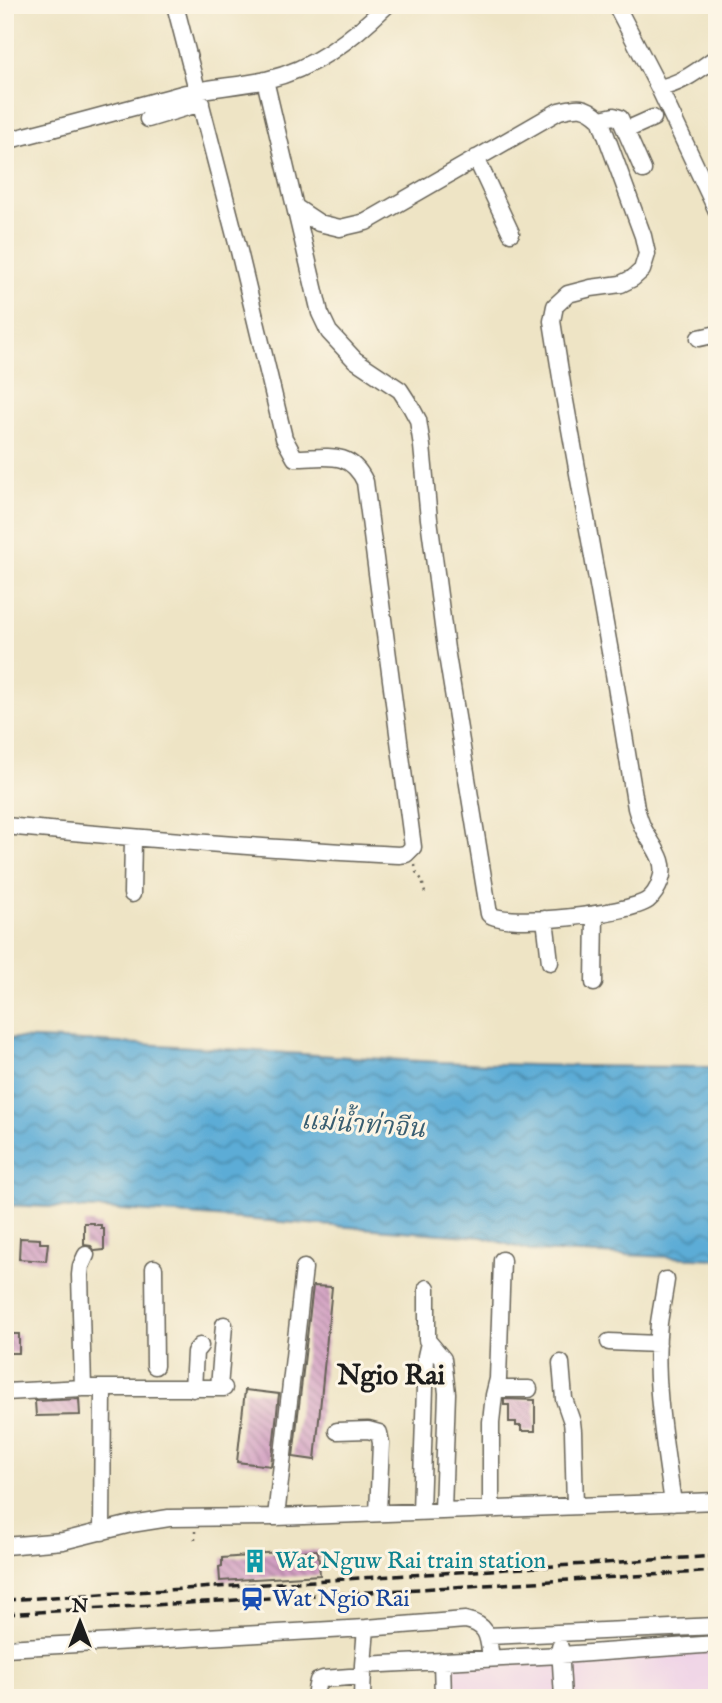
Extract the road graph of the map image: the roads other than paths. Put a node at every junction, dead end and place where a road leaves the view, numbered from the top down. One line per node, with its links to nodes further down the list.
1 (175, 5): 7 (street)
2 (387, 5): 5 (street)
3 (616, 5): 6 (street)
4 (717, 57): 6 (street)
5 (265, 80): 7 (street); 15 (street)
6 (659, 88): 16 (street)
7 (199, 97): 9 (street); 12 (street); 21 (street)
8 (653, 118): 11 (street)
9 (148, 119)
10 (600, 119): 11 (street); 13 (street); 23 (street)
11 (626, 130): 14 (street)
12 (5, 141)
13 (476, 158): 15 (street); 17 (street)
14 (643, 170)
15 (295, 207): 24 (street)
16 (717, 211)
17 (511, 233)
18 (717, 334): 19 (street)
19 (698, 338)
20 (5, 827): 21 (street)
21 (133, 838): 22 (street)
22 (132, 894)
23 (591, 915): 24 (street); 26 (street)
24 (551, 919): 25 (street)
25 (550, 962)
26 (594, 983)
27 (86, 1255): 40 (street)
28 (502, 1261): 43 (street)
29 (154, 1268): 39 (street)
30 (304, 1268): 54 (street)
31 (666, 1280): 36 (street)
32 (428, 1288): 35 (street)
33 (225, 1325): 42 (street)
34 (609, 1342): 36 (street)
35 (429, 1343): 51 (street); 52 (street)
36 (658, 1343): 48 (street)
37 (200, 1346): 42 (street)
38 (561, 1363): 49 (street)
39 (155, 1379): 41 (street); 42 (street)
40 (83, 1388): 41 (street); 45 (street)
41 (103, 1388): 55 (street)
42 (193, 1389)
43 (496, 1389): 44 (street); 50 (street)
44 (529, 1389)
45 (5, 1392)
46 (338, 1431): 53 (street)
47 (717, 1501): 48 (street)
48 (673, 1503): 49 (street)
49 (575, 1506): 50 (street)
50 (491, 1509): 51 (street)
51 (443, 1510): 52 (street)
52 (421, 1511): 53 (street)
53 (378, 1513): 54 (street)
54 (276, 1517): 55 (street)
55 (102, 1531): 56 (street)
56 (5, 1546)
57 (717, 1626): 59 (street)
58 (366, 1628): 60 (street); 62 (street); 66 (street)
59 (559, 1634): 60 (street); 63 (street)
60 (488, 1636): 64 (street)
61 (717, 1644): 63 (street)
62 (5, 1648)
63 (561, 1655): 64 (street); 70 (street)
64 (491, 1658): 65 (street)
65 (442, 1661): 66 (street); 69 (street)
66 (363, 1671): 67 (street); 68 (street)
67 (316, 1690)
68 (362, 1698)
69 (443, 1698)
70 (563, 1698)

